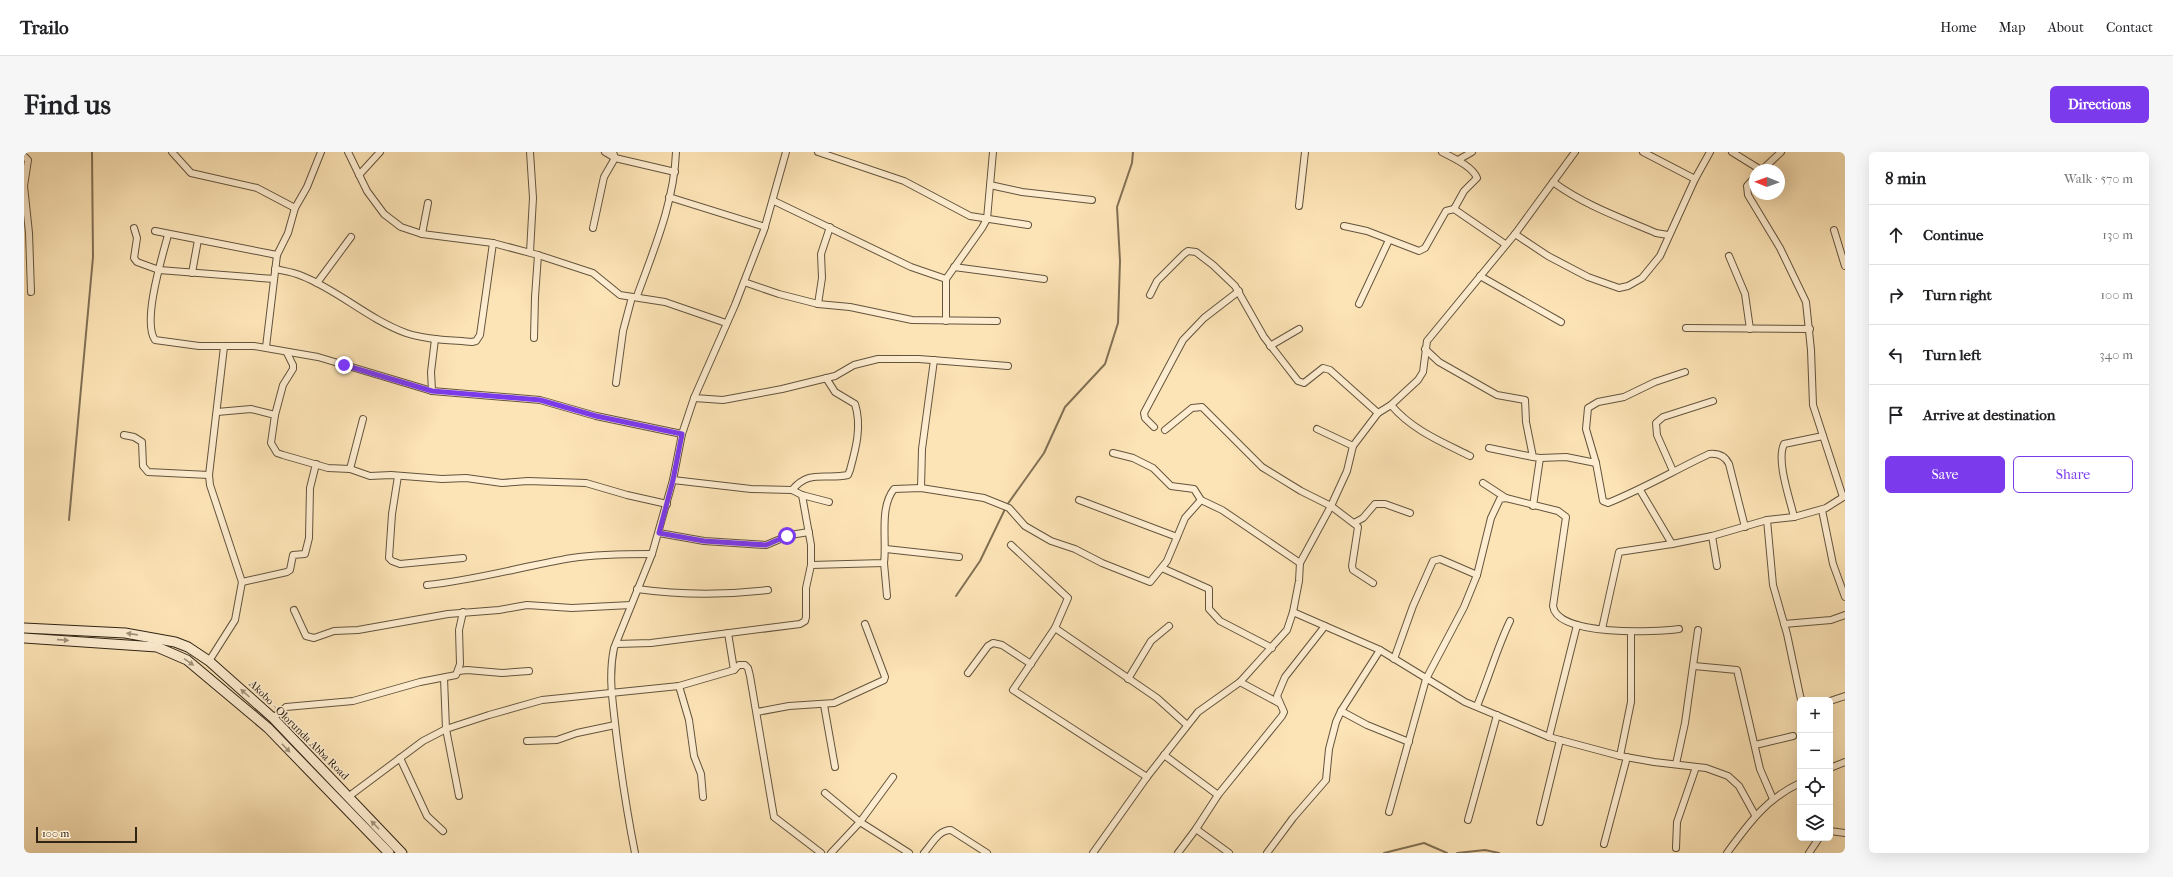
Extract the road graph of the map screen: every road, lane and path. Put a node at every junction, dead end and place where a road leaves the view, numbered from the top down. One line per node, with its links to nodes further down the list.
1 (172, 152): 38 (street)
2 (321, 152): 38 (street)
3 (348, 152): 25 (street)
4 (380, 152): 25 (street)
5 (530, 152): 57 (street)
6 (605, 152): 19 (street)
7 (676, 152): 24 (street)
8 (786, 152): 34 (street)
9 (818, 152): 39 (street)
10 (993, 152): 28 (street)
11 (1305, 152): 36 (street)
12 (1442, 152): 21 (street)
13 (1472, 152): 21 (street)
14 (1575, 152): 27 (street)
15 (1644, 152): 26 (street)
16 (1710, 152): 26 (street)
17 (1732, 152): 22 (street)
18 (1781, 152): 23 (street)
19 (614, 155): 24 (street); 45 (street)
20 (24, 156): 73 (street)
21 (1458, 160): 37 (street)
22 (1752, 164)
23 (1768, 164)
24 (675, 172): 30 (street)
25 (359, 175): 48 (street)
26 (1695, 180): 51 (street)
27 (1553, 182): 49 (street); 51 (street)
28 (990, 184): 32 (street); 39 (street)
29 (1749, 184): 31 (street)
30 (669, 197): 42 (street); 75 (street)
31 (1749, 197)
32 (1092, 200)
33 (1751, 200): 85 (street)
34 (774, 201): 42 (street); 43 (street)
35 (428, 203): 48 (street)
36 (1299, 206)
37 (1456, 207): 54 (street); 56 (street)
38 (295, 208): 58 (street)
39 (987, 219): 40 (street); 62 (street)
40 (1028, 225)
41 (1344, 226): 54 (street)
42 (765, 227): 70 (street)
43 (830, 227): 69 (street); 76 (street)
44 (134, 228): 64 (street)
45 (593, 228)
46 (1834, 230): 61 (street)
47 (155, 231): 50 (street)
48 (422, 234): 55 (street)
49 (1514, 234): 51 (street); 56 (street)
50 (168, 235): 53 (street); 64 (street)
51 (1668, 235)
52 (351, 237): 71 (street)
53 (198, 240): 58 (street); 65 (street)
54 (1389, 240): 77 (street)
55 (493, 243): 57 (street); 87 (street)
56 (1506, 244): 66 (street)
57 (530, 252): 59 (street)
58 (277, 255): 63 (street)
59 (538, 255): 75 (street); 86 (street)
60 (1730, 256): 84 (street)
61 (1845, 266)
62 (954, 267): 67 (street); 69 (street)
63 (275, 269): 68 (street); 71 (street)
64 (159, 270): 65 (street); 89 (street)
65 (192, 273): 68 (street)
66 (1480, 276): 80 (street); 91 (street)
67 (1044, 278)
68 (274, 279): 90 (street)
69 (946, 279): 78 (street)
70 (744, 282): 76 (street); 81 (street)
71 (317, 283): 87 (street)
72 (1239, 291): 74 (street); 88 (street); 106 (street)
73 (31, 292)
74 (1150, 294)
75 (634, 296): 81 (street); 97 (street)
76 (818, 304): 78 (street)
77 (1359, 304)
78 (946, 321): 79 (street)
79 (997, 321)
80 (1561, 322)
81 (726, 323): 99 (street)
82 (1686, 328): 84 (street)
83 (1299, 329): 88 (street)
84 (1750, 329): 85 (street)
85 (1810, 329): 111 (street)
86 (534, 338)
87 (435, 340): 98 (street)
88 (1270, 346): 103 (street)
89 (224, 347): 90 (street); 102 (street)
90 (266, 348): 92 (street)
91 (1425, 349): 101 (street); 116 (street)
92 (287, 353): 98 (street); 104 (street)
93 (934, 360): 94 (street); 96 (street); 125 (street)
94 (1008, 366)
95 (1685, 372): 117 (street)
96 (826, 378): 99 (street); 126 (street)
97 (616, 383)
98 (432, 391): 109 (street)
99 (694, 398): 109 (street)
100 (1713, 401): 120 (street)
101 (1392, 405): 103 (street); 115 (street)
102 (217, 412): 104 (street); 121 (street)
103 (1378, 413): 112 (street)
104 (275, 415): 118 (street)
105 (363, 419): 119 (street)
106 (1154, 427)
107 (1317, 429): 112 (street)
108 (1164, 430): 135 (street)
109 (682, 434): 123 (street)
110 (124, 435): 121 (street)
111 (1823, 436): 129 (street); 139 (street)
112 (1353, 446): 135 (street)
113 (1489, 448): 116 (street)
114 (1113, 453): 132 (street)
115 (1470, 456)
116 (1537, 458): 117 (street); 136 (street)
117 (1596, 463): 127 (street)
118 (316, 464): 119 (street); 159 (street)
119 (350, 469): 122 (street)
120 (1673, 471): 127 (street); 142 (street)
121 (209, 475): 159 (street)
122 (398, 476): 134 (street); 152 (street)
123 (673, 480): 126 (street); 134 (street)
124 (1483, 483): 130 (street)
125 (921, 488): 149 (street); 157 (street)
126 (792, 490): 128 (street)
127 (1640, 490): 147 (street)
128 (802, 495): 133 (street); 143 (street)
129 (1844, 497): 137 (street)
130 (1506, 498): 136 (street); 158 (street)
131 (1080, 500): 146 (street)
132 (1201, 500): 146 (street); 153 (street)
133 (829, 502)
134 (666, 504): 144 (street)
135 (1331, 506): 141 (street); 153 (street)
136 (1533, 506): 174 (street)
137 (1822, 510): 139 (street); 165 (street)
138 (1410, 513): 141 (street)
139 (1794, 517): 140 (street)
140 (1767, 520): 142 (street); 173 (street)
141 (1354, 523): 160 (street)
142 (1745, 527): 145 (street)
143 (809, 532): 144 (street); 155 (street)
144 (659, 533): 150 (street)
145 (1712, 536): 147 (street); 156 (street)
146 (1177, 537): 157 (street)
147 (1672, 544): 179 (street)
148 (1011, 545): 178 (street)
149 (886, 549): 151 (street); 154 (street)
150 (652, 554): 161 (street); 162 (street)
151 (960, 557)
152 (463, 558)
153 (1300, 562): 169 (street)
154 (884, 563): 155 (street); 164 (street)
155 (811, 565): 183 (street)
156 (1718, 566)
157 (1162, 568): 186 (street)
158 (1477, 574): 188 (street); 198 (street)
159 (242, 582): 189 (street)
160 (1373, 583)
161 (427, 585)
162 (637, 589): 163 (street); 166 (street)
163 (768, 590)
164 (887, 596)
165 (1845, 597)
166 (630, 605): 168 (street); 185 (street)
167 (294, 610): 168 (street)
168 (463, 612): 193 (street)
169 (1293, 612): 176 (street); 186 (street)
170 (1845, 615): 173 (street)
171 (1510, 621): 207 (street)
172 (865, 624): 206 (street)
173 (1784, 624): 203 (street)
174 (1577, 625): 179 (street); 216 (street)
175 (1169, 626): 197 (street)
176 (1325, 626): 187 (street); 205 (street)
177 (24, 628): 189 (main road, Akobo - Olorunda Abba Road, one-way to 177)
178 (1055, 628): 190 (street); 197 (street)
179 (1602, 629): 182 (street)
180 (1679, 629): 182 (street)
181 (1698, 630): 191 (street)
182 (1631, 632): 222 (street)
183 (728, 633): 185 (street); 192 (street)
184 (24, 638): 251 (main road, Akobo - Olorunda Abba Road, one-way to 251)
185 (616, 644): 201 (street)
186 (1272, 648): 199 (street)
187 (1380, 650): 188 (street); 208 (street)
188 (1394, 659): 198 (street)
189 (210, 661): 211 (main road, Akobo - Olorunda Abba Road, one-way to 189)
190 (1031, 664): 195 (street); 231 (street)
191 (1694, 666): 220 (street); 226 (street)
192 (734, 670): 200 (street); 209 (street)
193 (459, 671): 194 (street); 196 (street)
194 (529, 671)
195 (968, 673)
196 (444, 678): 211 (street); 214 (street)
197 (1128, 679): 213 (street)
198 (1426, 679): 207 (street); 219 (street)
199 (1240, 682): 205 (street); 213 (street)
200 (679, 686): 201 (street); 237 (street)
201 (610, 694): 212 (street); 214 (street)
202 (1845, 696): 204 (street)
203 (1800, 697)
204 (1833, 700)
205 (1279, 703): 234 (street)
206 (824, 705): 209 (street); 227 (street)
207 (1477, 706): 210 (street)
208 (1341, 711): 219 (street); 262 (street)
209 (756, 712): 254 (street)
210 (1497, 715): 216 (street); 241 (street)
211 (272, 718): 236 (main road, Akobo - Olorunda Abba Road)
212 (615, 725): 218 (street); 253 (street)
213 (1187, 725): 221 (street)
214 (446, 729): 224 (street); 235 (street)
215 (1793, 736): 220 (street)
216 (1549, 737): 217 (street)
217 (1560, 740): 222 (street); 243 (street)
218 (527, 741)
219 (1409, 742): 239 (street)
220 (1755, 745): 238 (street)
221 (1164, 755): 231 (street); 234 (street)
222 (1620, 756): 223 (street)
223 (1627, 757): 226 (street); 249 (street)
224 (400, 758): 236 (street); 245 (street)
225 (1845, 762): 229 (street)
226 (1676, 764): 228 (street)
227 (835, 767)
228 (1696, 767): 240 (street); 250 (street)
229 (1833, 767)
230 (893, 777): 242 (street)
231 (1147, 777): 259 (street)
232 (1797, 784): 238 (street)
233 (825, 793): 242 (street)
234 (1218, 795): 244 (street)
235 (459, 796)
236 (348, 797): 252 (main road, Akobo - Olorunda Abba Road, one-way to 236)
237 (703, 797)
238 (1772, 799): 240 (street)
239 (1389, 812)
240 (1755, 815): 263 (street)
241 (1468, 820)
242 (860, 822): 255 (street); 256 (street)
243 (1540, 822)
244 (1196, 829): 260 (street); 261 (street)
245 (443, 831)
246 (1833, 831): 247 (street)
247 (1845, 833)
248 (1817, 841): 264 (street)
249 (1604, 844)
250 (1676, 848)
251 (389, 853)
252 (402, 853)
253 (635, 853)
254 (821, 853)
255 (831, 853)
256 (909, 853)
257 (924, 853): 258 (street)
258 (987, 853)
259 (1093, 853)
260 (1178, 853)
261 (1229, 853)
262 (1267, 853)
263 (1727, 853)
264 (1809, 853)

